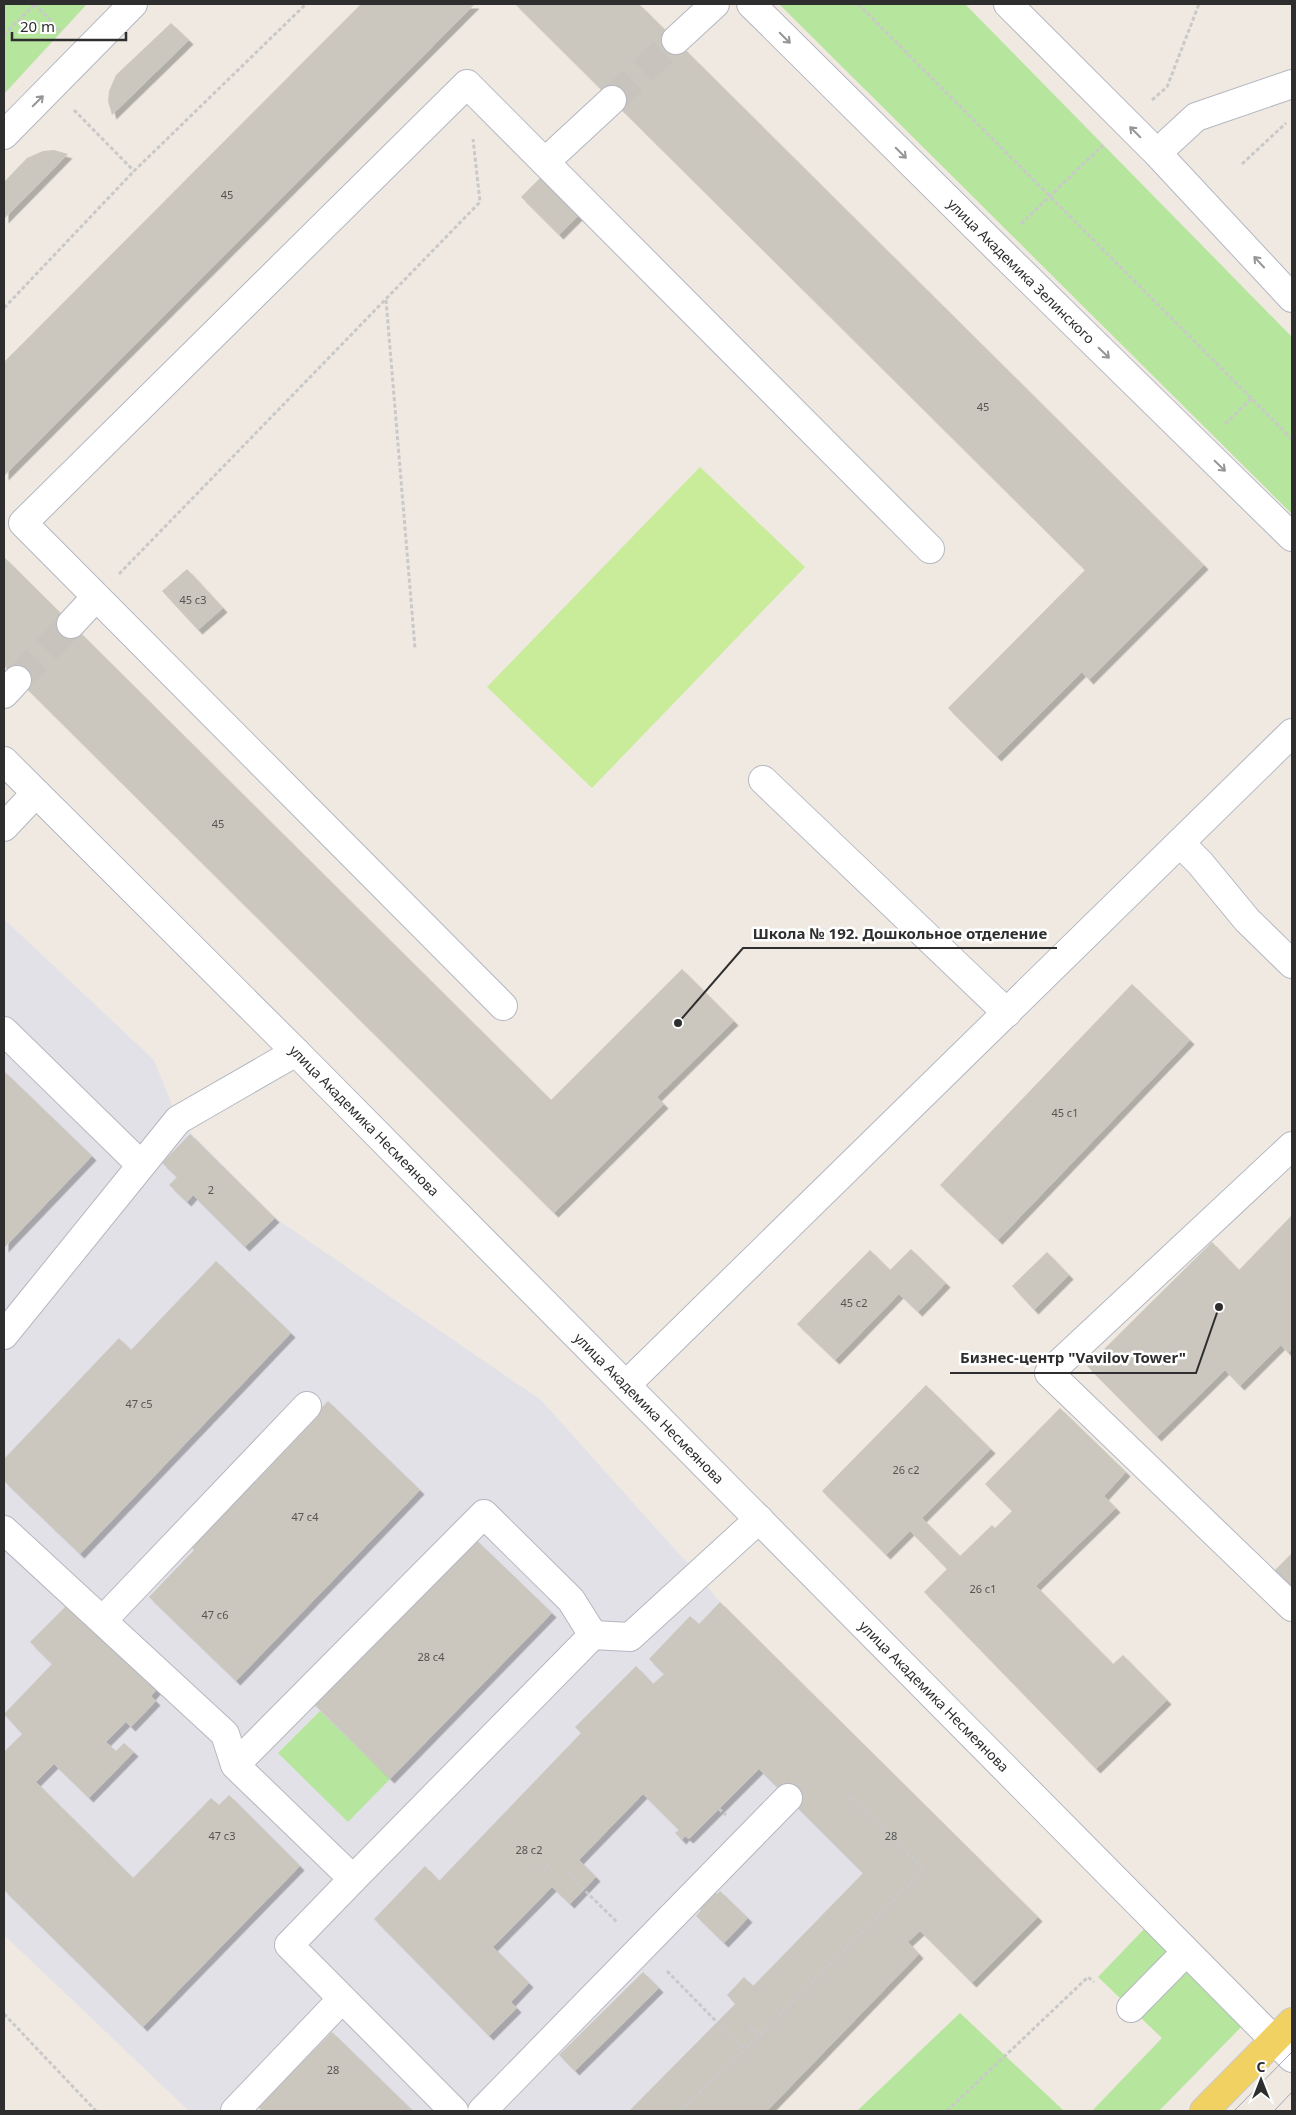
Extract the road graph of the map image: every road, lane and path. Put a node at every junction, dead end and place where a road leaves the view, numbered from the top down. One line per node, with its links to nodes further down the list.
1 (35, 4): 9 (path); 10 (path)
2 (133, 4): 18 (street, one-way to 2)
3 (306, 4): 22 (path)
4 (715, 4): 11 (street)
5 (751, 4): 24 (street, улица Академика Зелинского, one-way to 24)
6 (858, 4): 23 (path)
7 (1008, 4): 17 (street)
8 (1198, 4): 17 (path)
9 (4, 35)
10 (64, 35)
11 (676, 40)
12 (467, 84): 20 (street); 26 (path); 31 (street)
13 (1292, 84): 19 (street)
14 (612, 100): 20 (street)
15 (68, 104): 22 (path)
16 (1292, 117): 21 (path)
17 (1126, 122): 19 (street, one-way to 17); 23 (path)
18 (4, 135)
19 (1157, 154): 25 (street, one-way to 19)
20 (545, 162): 30 (street)
21 (1242, 164)
22 (134, 171): 27 (path)
23 (1050, 196): 24 (path); 28 (path)
24 (997, 248): 29 (street, улица Академика Зелинского, one-way to 29)
25 (1292, 298)
26 (386, 300): 31 (path); 33 (path)
27 (4, 308)
28 (1292, 439)
29 (1292, 537)
30 (930, 550)
31 (96, 597): 32 (street); 41 (street)
32 (71, 624)
33 (415, 648)
34 (1292, 733): 39 (street)
35 (4, 761): 37 (street, улица Академика Несмеянова)
36 (763, 780): 42 (street)
37 (36, 793): 38 (street); 44 (street, улица Академика Несмеянова)
38 (4, 826)
39 (1180, 843): 40 (street); 42 (street)
40 (1292, 964)
41 (504, 1006)
42 (1007, 1013): 48 (street)
43 (4, 1031): 46 (street)
44 (296, 1052): 46 (street); 48 (street, улица Академика Несмеянова)
45 (1292, 1146): 52 (street)
46 (141, 1165): 47 (street)
47 (4, 1334)
48 (626, 1385): 50 (street, улица Академика Несмеянова)
49 (308, 1406): 53 (street)
50 (759, 1519): 54 (street); 61 (street, улица Академика Несмеянова)
51 (4, 1530): 53 (street)
52 (1292, 1607)
53 (102, 1620): 55 (street)
54 (593, 1635): 55 (street); 60 (street)
55 (235, 1765): 60 (street)
56 (848, 1795): 68 (path)
57 (788, 1798): 74 (street)
58 (542, 1872): 59 (path)
59 (553, 1873)
60 (354, 1879): 63 (street)
61 (1186, 1952): 64 (street); 69 (street, улица Академика Несмеянова)
62 (1094, 1982): 76 (path)
63 (342, 1999): 72 (street); 73 (street)
64 (1131, 2008)
65 (4, 2014): 71 (path)
66 (709, 2014): 70 (path)
67 (749, 2025): 68 (path)
68 (759, 2036): 70 (path)
69 (1286, 2040): 77 (main road)
70 (744, 2050): 75 (path)
71 (96, 2111)
72 (235, 2111)
73 (454, 2111)
74 (482, 2111)
75 (680, 2111)
76 (947, 2111)
77 (1204, 2111)

